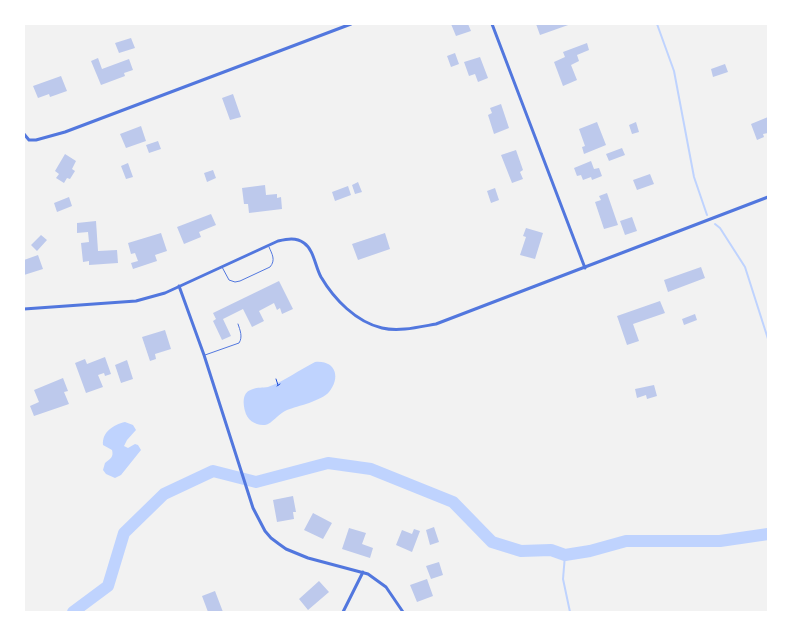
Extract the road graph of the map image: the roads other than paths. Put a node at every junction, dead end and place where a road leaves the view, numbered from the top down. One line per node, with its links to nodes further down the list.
1 (352, 24): 3 (street)
2 (492, 24): 7 (street)
3 (24, 134)
4 (768, 197): 7 (street)
5 (269, 245): 6 (street); 6 (lane); 7 (street)
6 (222, 267): 8 (street)
7 (585, 268)
8 (179, 286): 9 (street); 11 (street)
9 (24, 309)
10 (238, 324): 11 (lane)
11 (204, 355): 12 (street)
12 (363, 572): 13 (street); 14 (street)
13 (343, 612)
14 (403, 612)

